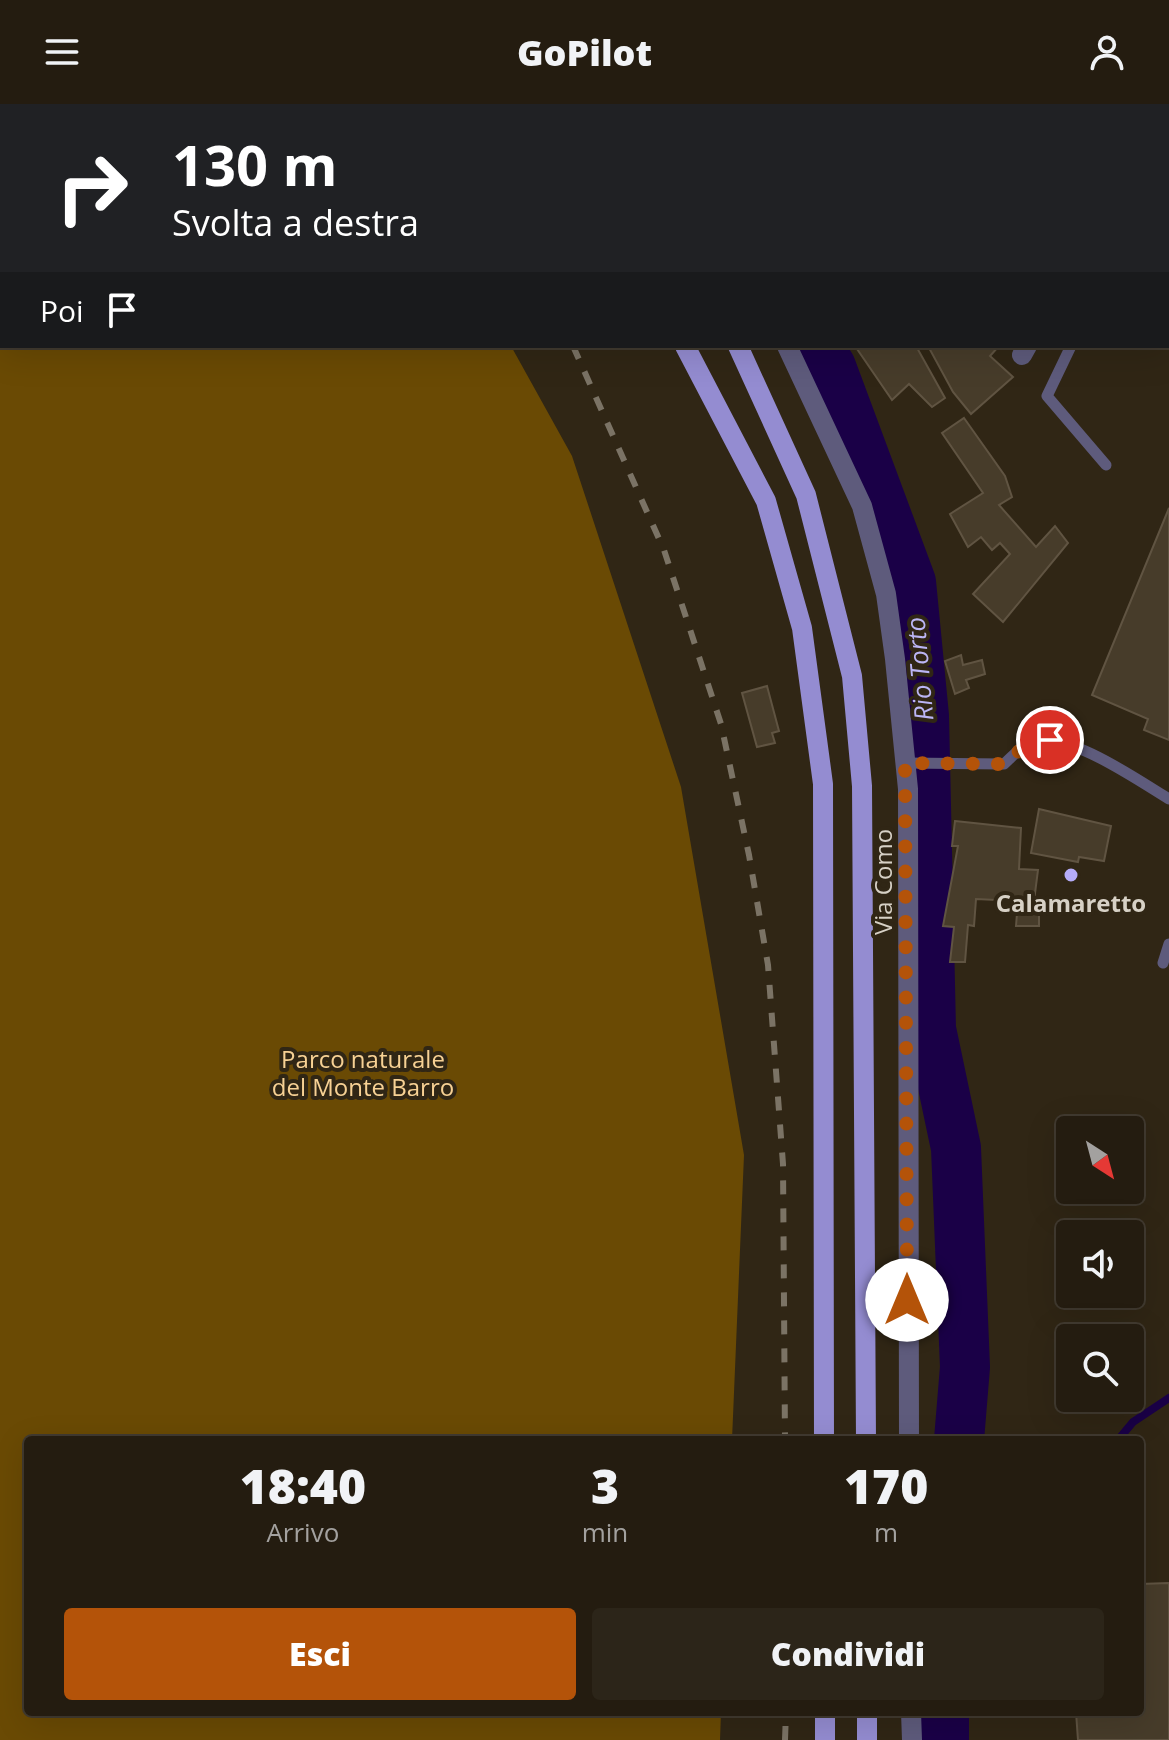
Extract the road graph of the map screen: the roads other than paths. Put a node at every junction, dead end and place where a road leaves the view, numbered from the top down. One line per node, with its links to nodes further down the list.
1 (686, 348): 10 (main road)
2 (739, 348): 11 (main road)
3 (788, 348): 6 (street, Via Como)
4 (1070, 348): 5 (lane)
5 (1106, 465)
6 (910, 764): 7 (lane); 12 (street, Via Como)
7 (1169, 799)
8 (1169, 944): 9 (lane)
9 (1163, 963)
10 (824, 1436)
11 (866, 1436)
12 (909, 1436)
13 (825, 1716): 16 (main road)
14 (867, 1716): 17 (main road)
15 (911, 1716): 18 (street)
16 (825, 1740)
17 (867, 1740)
18 (912, 1740)

